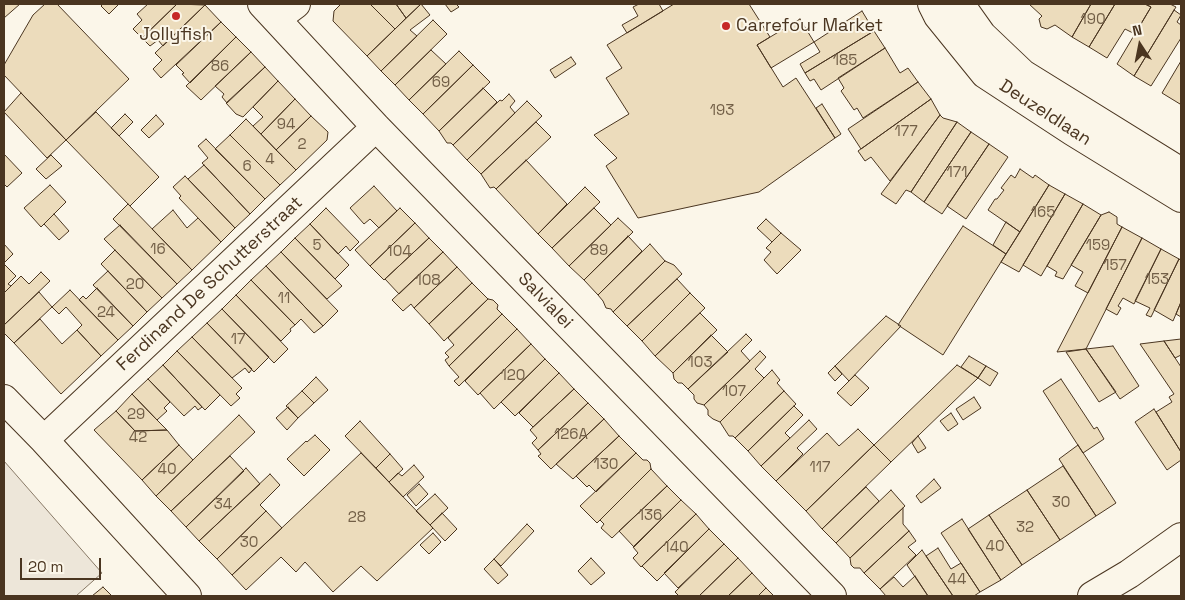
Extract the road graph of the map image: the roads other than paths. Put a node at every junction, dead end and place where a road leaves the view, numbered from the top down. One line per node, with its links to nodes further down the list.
1 (932, 4): 6 (street, Deuzeldlaan)
2 (960, 4): 5 (street, Deuzeldlaan)
3 (278, 9): 4 (street, Salvialei)
4 (376, 127): 8 (street, Ferdinand De Schutterstraat); 11 (street, Salvialei)
5 (1181, 172)
6 (1181, 198)
7 (4, 399): 8 (street)
8 (44, 440): 10 (street)
9 (1181, 537): 12 (street)
10 (187, 596)
11 (832, 596)
12 (1092, 596)

